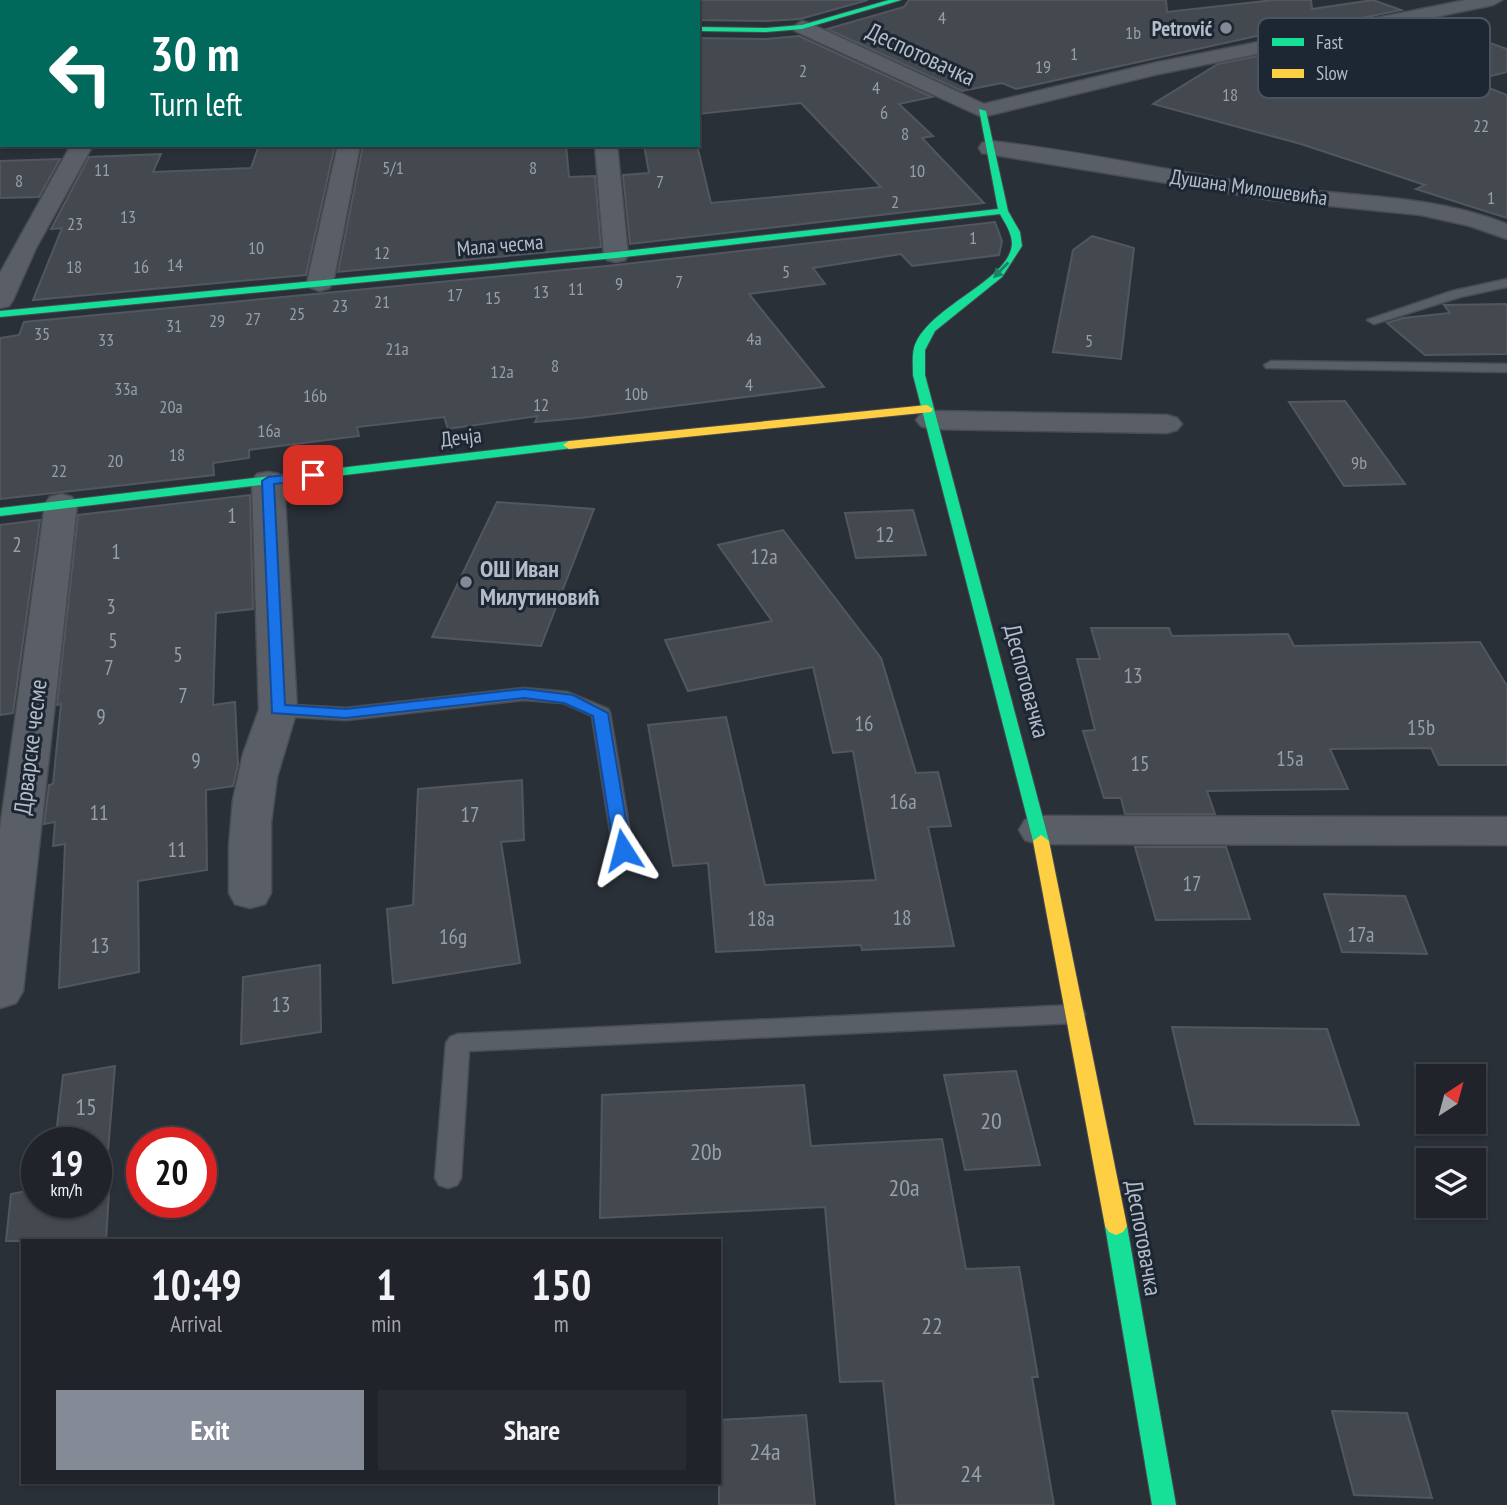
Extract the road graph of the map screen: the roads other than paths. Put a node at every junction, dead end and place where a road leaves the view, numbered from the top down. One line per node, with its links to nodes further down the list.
1 (897, 0): 4 (street)
2 (1493, 0): 3 (street)
3 (1405, 18)
4 (802, 27): 5 (street); 7 (street, Деспотовачка)
5 (700, 29)
6 (1258, 48): 7 (street)
7 (982, 111): 11 (street, Деспотовачка)
8 (81, 147): 14 (street)
9 (349, 147): 16 (street)
10 (606, 147): 15 (street)
11 (990, 148): 12 (street, Деспотовачка); 13 (street, Душана Милошевића)
12 (1003, 211): 15 (street, Мала чесма); 23 (street, Деспотовачка, one-way to 23)
13 (1507, 232)
14 (12, 249): 18 (street)
15 (616, 255): 16 (street, Мала чесма)
16 (320, 283): 19 (street, Мала чесма)
17 (1507, 283): 20 (lane)
18 (0, 300)
19 (0, 314)
20 (1374, 320)
21 (1270, 365): 22 (lane)
22 (1507, 368)
23 (929, 414): 24 (street); 25 (street, Дечја); 29 (street, Деспотовачка)
24 (1167, 424)
25 (268, 481): 26 (street, Дечја); 28 (street)
26 (61, 504): 27 (street, Дечја); 33 (street, Дрварске чесме)
27 (0, 512)
28 (278, 710): 31 (lane); 32 (street)
29 (1039, 830): 30 (street); 34 (street, Деспотовачка)
30 (1507, 831)
31 (623, 850)
32 (250, 893)
33 (0, 991)
34 (1074, 1014): 35 (lane); 36 (street, Деспотовачка)
35 (448, 1178)
36 (1164, 1505)

